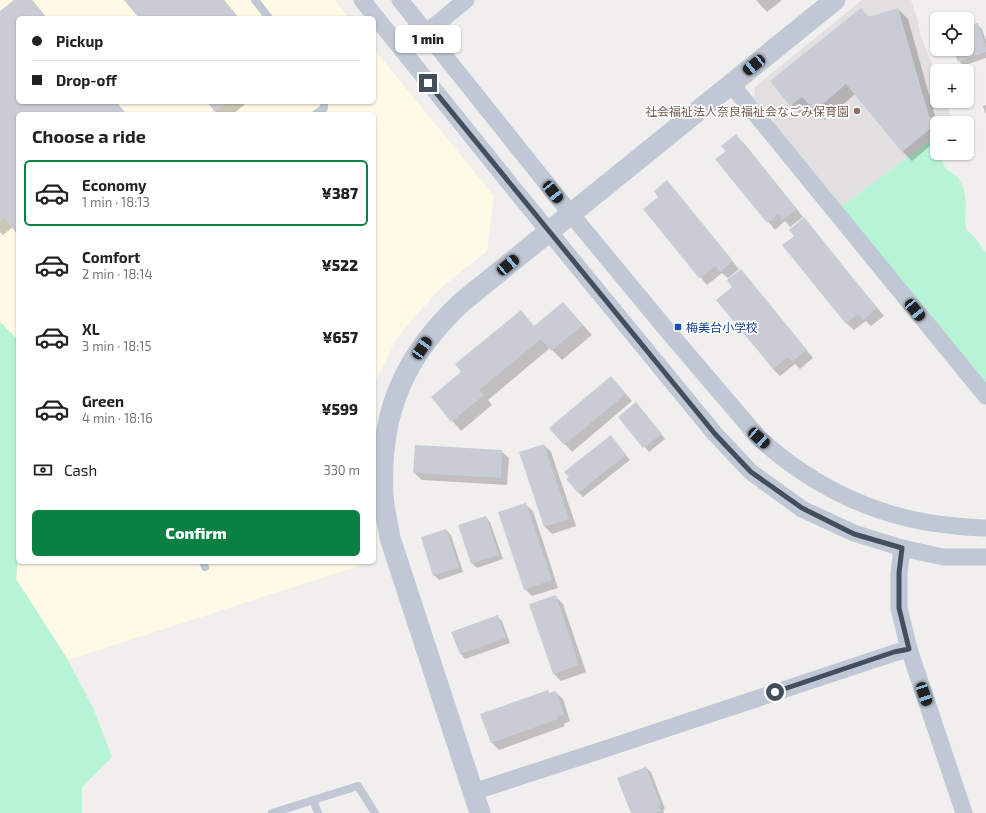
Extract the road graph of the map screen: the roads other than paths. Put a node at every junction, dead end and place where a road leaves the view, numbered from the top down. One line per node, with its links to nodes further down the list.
1 (255, 0): 6 (lane)
2 (362, 0): 7 (street)
3 (400, 0): 9 (street)
4 (466, 0): 9 (street)
5 (835, 0): 10 (street)
6 (267, 16)
7 (375, 16)
8 (376, 17): 14 (street)
9 (427, 32): 13 (street)
10 (731, 84): 13 (street); 15 (street)
11 (324, 104): 12 (lane)
12 (319, 112)
13 (571, 214): 14 (street); 16 (street)
14 (549, 232): 17 (street); 20 (street)
15 (986, 396)
16 (986, 528)
17 (902, 548): 18 (street); 19 (street)
18 (986, 557)
19 (909, 649): 20 (street); 26 (street)
20 (473, 792): 25 (street)
21 (314, 800): 22 (lane); 23 (lane); 24 (lane)
22 (272, 813)
23 (318, 813)
24 (375, 813)
25 (480, 813)
26 (964, 813)

